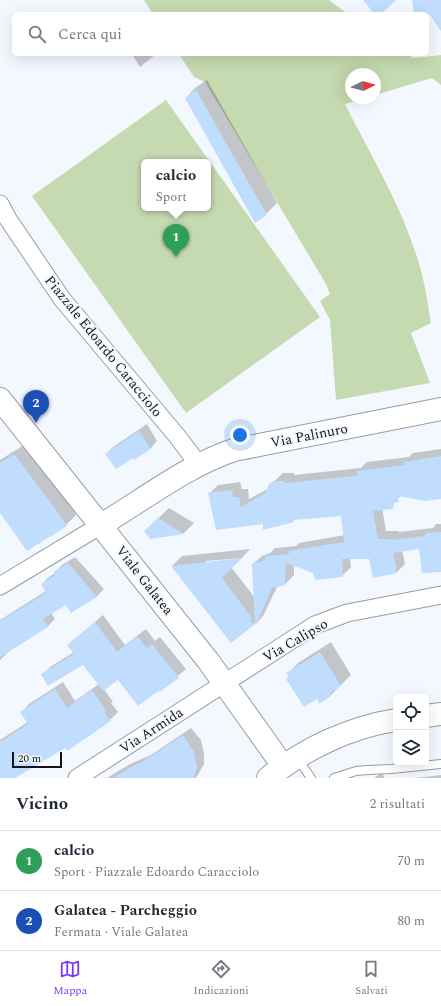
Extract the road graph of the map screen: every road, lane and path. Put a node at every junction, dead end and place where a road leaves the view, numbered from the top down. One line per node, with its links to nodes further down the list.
1 (0, 204): 4 (street, Piazzale Edoardo Caracciolo)
2 (0, 399): 5 (main road, Viale Galatea)
3 (441, 409): 4 (main road, Via Palinuro)
4 (199, 465): 5 (main road, Via Palinuro)
5 (101, 525): 6 (street); 8 (main road, Viale Galatea)
6 (0, 586)
7 (441, 595): 8 (street, Via Calipso)
8 (225, 683): 13 (main road, Viale Galatea); 14 (street, Via Armida)
9 (441, 714): 10 (main road)
10 (429, 716)
11 (393, 721): 13 (main road)
12 (441, 764): 16 (lane)
13 (283, 767): 15 (lane)
14 (77, 778)
15 (311, 778)
16 (334, 778)

